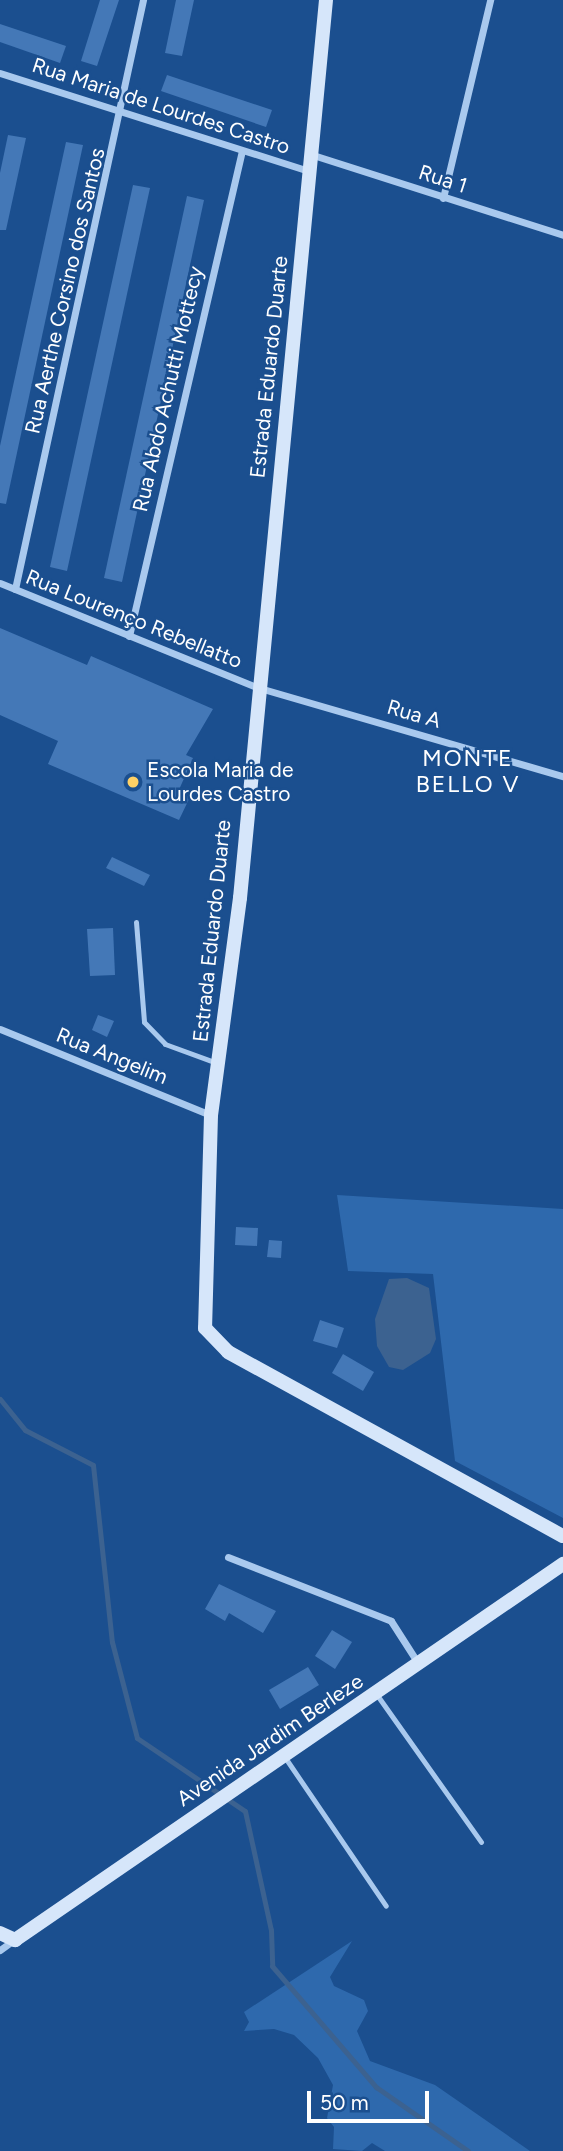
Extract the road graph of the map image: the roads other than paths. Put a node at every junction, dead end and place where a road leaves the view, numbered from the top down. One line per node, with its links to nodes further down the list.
1 (143, 0): 5 (street, Rua Aerthe Corsino dos Santos)
2 (326, 0): 7 (street, Estrada Eduardo Duarte)
3 (490, 0): 9 (street)
4 (0, 73): 5 (street, Rua Maria de Lourdes Castro)
5 (122, 114): 6 (street, Rua Maria de Lourdes Castro); 12 (street, Rua Aerthe Corsino dos Santos)
6 (242, 151): 8 (street, Rua Maria de Lourdes Castro); 13 (street, Rua Abdo Achutti Mottecy)
7 (313, 155): 8 (street, Estrada Eduardo Duarte); 9 (street, Rua 1)
8 (311, 172): 14 (street, Estrada Eduardo Duarte)
9 (443, 198): 10 (street, Rua 1)
10 (563, 235)
11 (0, 583): 12 (street, Rua Lourenço Rebellatto)
12 (15, 589): 13 (street, Rua Lourenço Rebellatto)
13 (129, 636): 14 (street, Rua Lourenço Rebellatto)
14 (256, 687): 15 (street, Rua A); 18 (street, Estrada Eduardo Duarte)
15 (563, 776)
16 (136, 922): 18 (lane)
17 (0, 1029): 19 (street, Rua Angelim)
18 (218, 1063): 19 (street, Estrada Eduardo Duarte)
19 (211, 1115): 20 (street, Estrada Eduardo Duarte)
20 (563, 1536)
21 (228, 1557): 23 (street)
22 (563, 1564): 23 (street, Avenida Jardim Berleze)
23 (418, 1664): 24 (street, Avenida Jardim Berleze)
24 (376, 1692): 25 (street, Avenida Jardim Berleze); 26 (lane)
25 (284, 1756): 27 (lane); 29 (street, Avenida Jardim Berleze)
26 (481, 1842)
27 (386, 1906)
28 (0, 1933): 29 (street)
29 (15, 1940): 30 (street, Avenida Jardim Berleze)
30 (0, 1950)

